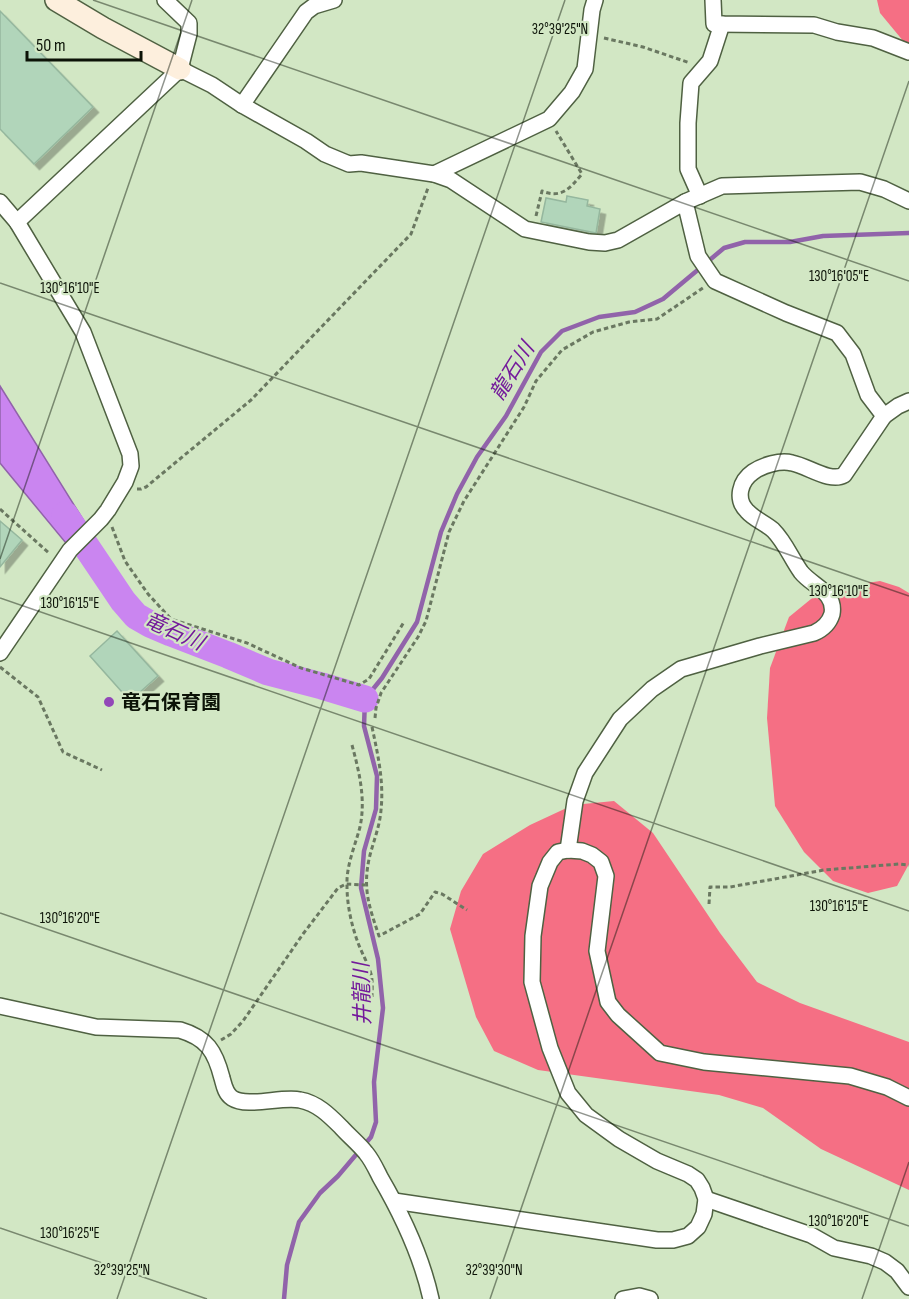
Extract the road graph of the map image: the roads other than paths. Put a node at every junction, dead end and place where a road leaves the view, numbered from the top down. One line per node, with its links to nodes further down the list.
1 (56, 0): 9 (street)
2 (165, 0): 9 (street)
3 (334, 0): 6 (street)
4 (595, 0): 11 (street)
5 (713, 0): 7 (street)
6 (304, 6): 10 (street)
7 (722, 24): 8 (street); 12 (street)
8 (909, 52)
9 (180, 69): 10 (street); 15 (street)
10 (242, 105): 11 (street)
11 (434, 174): 12 (street)
12 (693, 199): 13 (street); 17 (street)
13 (909, 201)
14 (0, 202): 15 (street)
15 (17, 222): 18 (street)
16 (909, 401): 17 (street)
17 (884, 416): 19 (street)
18 (0, 653)
19 (568, 850): 21 (street); 22 (street)
20 (0, 1006): 23 (street)
21 (909, 1098)
22 (706, 1199): 23 (street); 24 (street)
23 (394, 1201): 25 (street)
24 (909, 1287)
25 (431, 1299)
26 (623, 1299): 27 (street)
27 (650, 1299)

